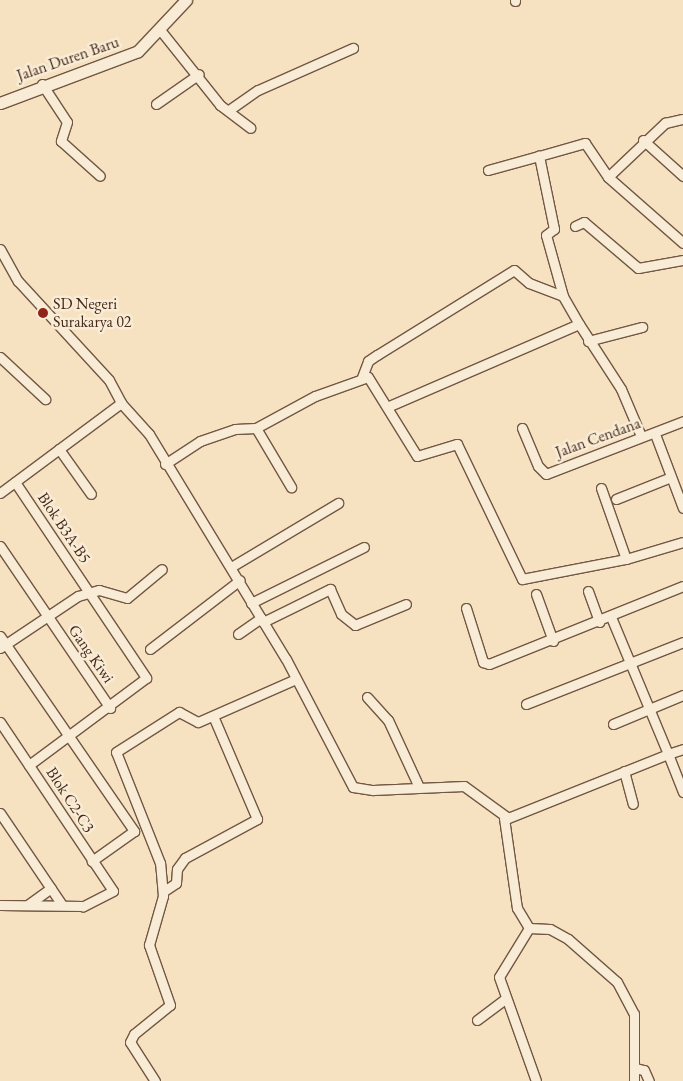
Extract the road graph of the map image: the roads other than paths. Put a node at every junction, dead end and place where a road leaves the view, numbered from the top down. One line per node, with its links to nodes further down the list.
1 (186, 0): 2 (street, Jalan Duren Baru)
2 (161, 31): 4 (street); 5 (street, Jalan Duren Baru)
3 (353, 48): 8 (street)
4 (199, 74): 7 (street); 8 (street)
5 (42, 84): 6 (street, Jalan Duren Baru); 14 (street)
6 (0, 103)
7 (156, 104)
8 (229, 110): 10 (street)
9 (683, 120): 11 (street)
10 (250, 128)
11 (643, 140): 15 (street); 16 (street)
12 (539, 156): 13 (street); 16 (street); 21 (street)
13 (488, 170)
14 (100, 176)
15 (683, 176)
16 (608, 177): 18 (street)
17 (575, 226): 20 (street)
18 (683, 243)
19 (0, 249): 28 (street)
20 (683, 260)
21 (563, 296): 22 (street); 26 (street)
22 (579, 324): 24 (street); 29 (street)
23 (642, 327): 24 (street)
24 (588, 341): 34 (street)
25 (0, 357): 27 (street)
26 (362, 377): 29 (street); 31 (street)
27 (45, 399)
28 (121, 403): 35 (street); 36 (street)
29 (387, 407): 49 (street)
30 (683, 421): 33 (street, Jalan Cendana)
31 (256, 428): 36 (street); 39 (street)
32 (522, 428): 34 (street, Jalan Cendana)
33 (655, 434): 34 (street, Jalan Cendana); 37 (street)
34 (641, 436)
35 (59, 449): 38 (street); 42 (street)
36 (165, 464): 50 (street)
37 (671, 477): 43 (street); 45 (street)
38 (15, 482): 40 (street); 54 (street, Blok B3A-B5)
39 (291, 487)
40 (2, 488)
41 (601, 488): 49 (street)
42 (91, 494)
43 (616, 499)
44 (338, 503): 50 (street)
45 (683, 508)
46 (683, 542): 49 (street)
47 (0, 546): 60 (street, Gang Kiwi)
48 (364, 547): 57 (street)
49 (626, 559)
50 (231, 567): 52 (street)
51 (162, 569): 54 (street)
52 (240, 580): 57 (street); 69 (street)
53 (683, 586): 61 (street)
54 (88, 591): 60 (street); 75 (street, Blok B3A-B5)
55 (588, 591): 63 (street)
56 (536, 594): 66 (street)
57 (251, 603): 62 (street)
58 (406, 604): 62 (street)
59 (466, 608): 66 (street)
60 (47, 617): 68 (street); 75 (street, Gang Kiwi)
61 (611, 617): 63 (street); 70 (street)
62 (262, 620): 64 (street); 71 (street)
63 (599, 622): 66 (street)
64 (238, 634)
65 (0, 636): 68 (street)
66 (553, 641)
67 (683, 642): 70 (street)
68 (3, 646): 80 (street)
69 (150, 649)
70 (629, 664): 74 (street); 76 (street)
71 (296, 680): 77 (street); 85 (street)
72 (683, 695): 76 (street)
73 (367, 697): 85 (street)
74 (526, 704)
75 (110, 708): 80 (street)
76 (650, 709): 79 (street); 82 (street)
77 (213, 716): 92 (street); 92 (street)
78 (0, 722): 83 (street, Blok C2-C3)
79 (613, 724)
80 (69, 739): 83 (street); 90 (street)
81 (683, 749): 82 (street)
82 (668, 754): 84 (street); 86 (street)
83 (29, 765): 90 (street, Blok C2-C3)
84 (624, 771): 87 (street); 89 (street)
85 (418, 785): 89 (street)
86 (683, 792)
87 (633, 804)
88 (0, 813): 91 (street)
89 (510, 818): 96 (street)
90 (92, 861): 95 (street, Blok C2-C3)
91 (50, 888): 93 (street); 95 (street)
92 (164, 891): 100 (street)
93 (29, 904): 94 (street); 95 (street)
94 (0, 905)
95 (62, 905)
96 (533, 927): 97 (street); 99 (street)
97 (504, 1000): 98 (street); 101 (street)
98 (477, 1020)
99 (635, 1068): 102 (street); 103 (street)
100 (156, 1081)
101 (536, 1081)
102 (634, 1081)
103 (649, 1081)

